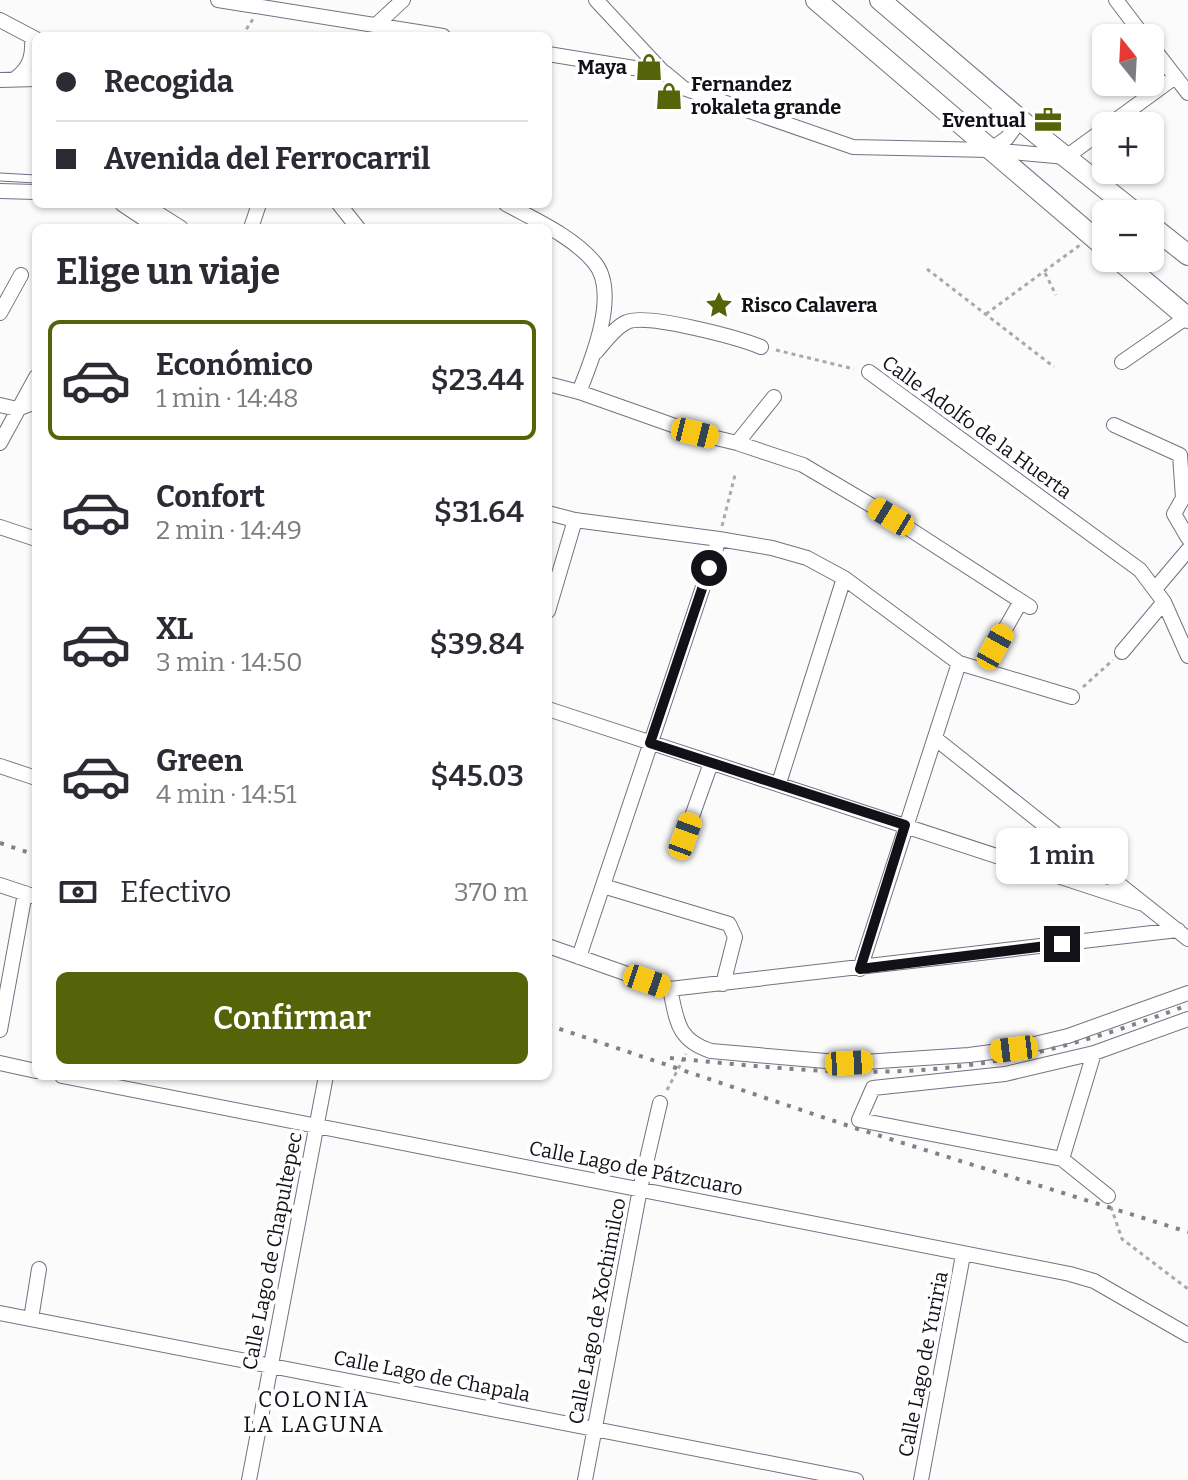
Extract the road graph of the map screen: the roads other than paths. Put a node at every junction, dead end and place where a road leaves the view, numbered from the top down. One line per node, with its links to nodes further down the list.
1 (218, 0): 7 (street)
2 (403, 0): 10 (street)
3 (596, 0): 16 (street)
4 (816, 0): 25 (main road)
5 (880, 0): 23 (main road)
6 (1116, 0): 9 (street)
7 (263, 4): 10 (street)
8 (0, 20): 12 (street)
9 (1134, 24)
10 (376, 25): 11 (street)
11 (419, 32)
12 (32, 37)
13 (32, 53): 18 (street)
14 (552, 55): 16 (street)
15 (1164, 62): 17 (street)
16 (665, 73): 25 (street)
17 (1175, 77): 21 (street); 22 (street)
18 (16, 78): 19 (street); 20 (street)
19 (32, 79)
20 (0, 80)
21 (1188, 93)
22 (1127, 112)
23 (1020, 120): 25 (street); 26 (main road)
24 (1092, 138): 26 (street)
25 (990, 150): 26 (street); 41 (main road)
26 (1066, 157): 31 (main road)
27 (0, 177): 28 (lane)
28 (32, 179)
29 (0, 191): 30 (street)
30 (32, 192)
31 (1120, 200)
32 (128, 208): 36 (street)
33 (149, 208): 37 (street)
34 (342, 208): 38 (street)
35 (513, 208): 39 (street)
36 (152, 224)
37 (175, 224)
38 (355, 224)
39 (543, 224)
40 (552, 230): 49 (street)
41 (1092, 236)
42 (1164, 236): 43 (main road)
43 (1188, 255)
44 (1134, 272): 47 (main road)
45 (21, 275): 46 (street)
46 (0, 313)
47 (1188, 317): 50 (street)
48 (761, 347): 49 (street)
49 (595, 352): 54 (street)
50 (1122, 362)
51 (869, 372): 71 (street, Calle Adolfo de la Huerta)
52 (32, 384): 58 (street)
53 (552, 385): 54 (street)
54 (579, 392): 61 (street)
55 (774, 397): 61 (street)
56 (32, 403): 58 (street)
57 (0, 405): 58 (street)
58 (17, 409): 60 (street)
59 (1114, 425): 62 (street)
60 (0, 443)
61 (737, 443): 77 (street)
62 (1184, 454): 67 (street)
63 (552, 514): 64 (street)
64 (575, 520): 68 (street); 72 (street)
65 (0, 527): 66 (street)
66 (32, 538)
67 (1188, 538)
68 (719, 539): 70 (street); 81 (street)
69 (1188, 550): 71 (street)
70 (844, 578): 76 (street); 85 (street)
71 (1155, 589): 73 (street, Calle Adolfo de la Huerta)
72 (552, 598)
73 (1164, 602): 74 (street); 75 (street, Calle Adolfo de la Huerta)
74 (1122, 652)
75 (1188, 656)
76 (959, 663): 77 (street); 80 (street)
77 (982, 670): 78 (street)
78 (1072, 697)
79 (552, 710): 81 (street)
80 (936, 739): 86 (street); 91 (street)
81 (650, 743): 82 (street); 89 (street)
82 (711, 763): 85 (street); 87 (street)
83 (0, 766): 84 (street)
84 (32, 777)
85 (779, 783): 86 (street)
86 (905, 825): 91 (street); 95 (street)
87 (685, 836)
88 (0, 885): 90 (street)
89 (603, 886): 94 (street); 96 (street)
90 (30, 895): 100 (street)
91 (1140, 903): 92 (street)
92 (1183, 934): 95 (street)
93 (552, 947): 94 (street)
94 (579, 957): 97 (street)
95 (860, 969): 96 (street)
96 (723, 984): 97 (street)
97 (670, 989): 98 (street)
98 (1188, 993)
99 (1188, 1019): 101 (street)
100 (0, 1030)
101 (1094, 1053): 108 (street); 108 (street)
102 (0, 1063): 103 (street)
103 (32, 1070)
104 (82, 1080): 107 (street, Calle Lago de Pátzcuaro)
105 (325, 1080): 107 (street, Calle Lago de Chapultepec)
106 (660, 1103): 109 (street, Calle Lago de Xochimilco)
107 (316, 1127): 109 (street, Calle Lago de Pátzcuaro); 116 (street, Calle Lago de Chapultepec)
108 (1062, 1159): 110 (street)
109 (640, 1189): 111 (street, Calle Lago de Pátzcuaro); 117 (street, Calle Lago de Xochimilco)
110 (1108, 1196)
111 (963, 1255): 115 (street, Calle Lago de Pátzcuaro); 121 (street, Calle Lago de Yuriria)
112 (39, 1269): 114 (street)
113 (0, 1313): 114 (street, Calle Lago de Chapala)
114 (31, 1319): 116 (street, Calle Lago de Chapala)
115 (1188, 1335)
116 (271, 1365): 117 (street, Calle Lago de Chapala); 118 (street, Calle Lago de Chapultepec)
117 (595, 1428): 119 (street, Calle Lago de Xochimilco); 120 (street, Calle Lago de Chapala)
118 (249, 1480)
119 (585, 1480)
120 (856, 1480)
121 (921, 1480)

